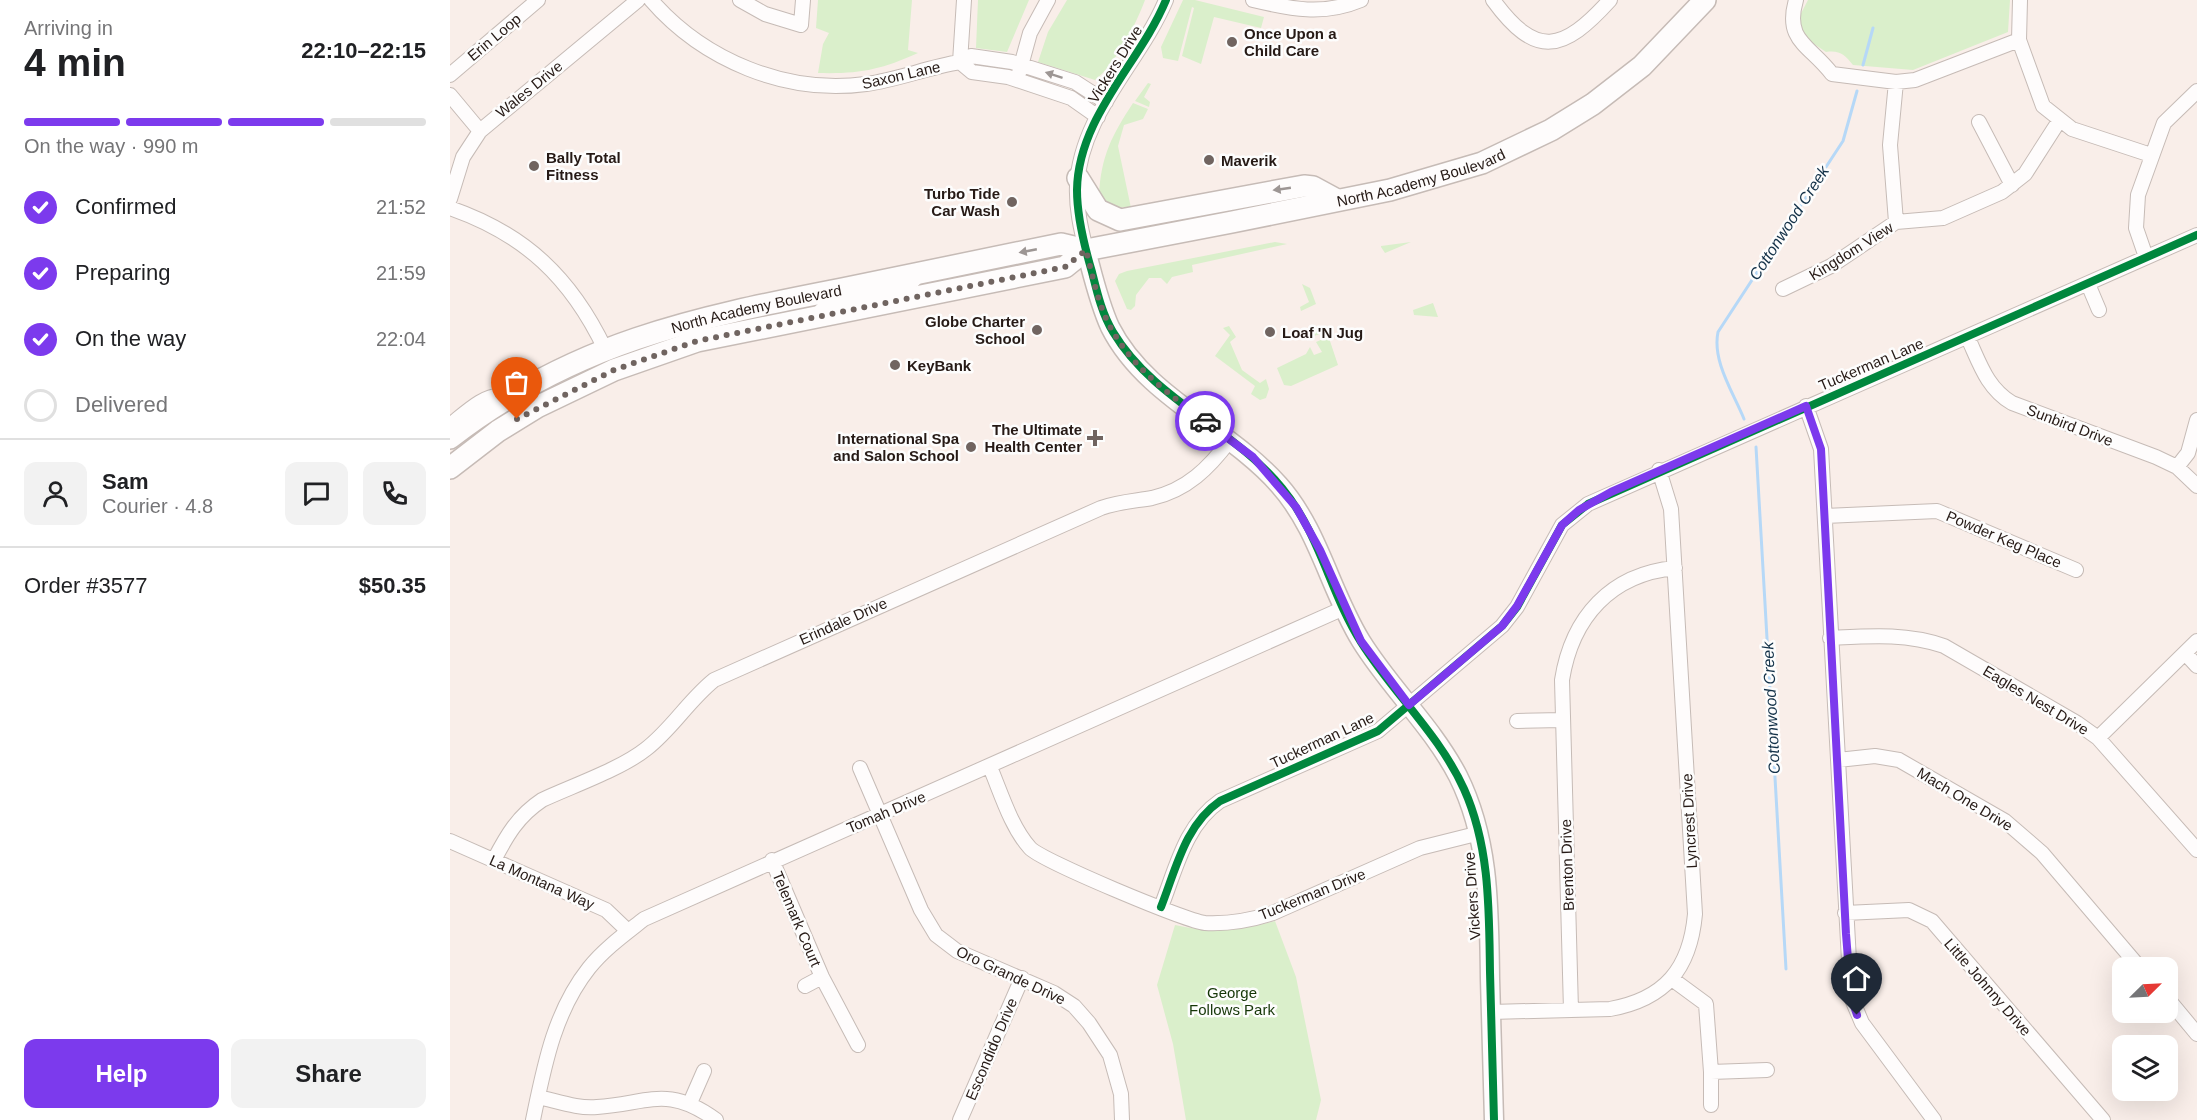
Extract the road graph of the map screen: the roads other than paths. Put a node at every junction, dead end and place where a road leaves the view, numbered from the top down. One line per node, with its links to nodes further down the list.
1 (538, 0): 20 (street, Erin Loop)
2 (638, 0): 31 (street, Wales Drive)
3 (651, 0): 18 (street, Saxon Lane)
4 (740, 0): 16 (street)
5 (802, 0): 16 (street)
6 (964, 0): 18 (street)
7 (1048, 0): 19 (street)
8 (1166, 0): 25 (street, Vickers Drive)
9 (1361, 0): 15 (street)
10 (1493, 0): 11 (street)
11 (1610, 0)
12 (1705, 0): 36 (highway, North Academy Boulevard)
13 (1796, 0): 22 (street)
14 (2020, 0): 17 (street)
15 (1258, 1)
16 (766, 7)
17 (2019, 40): 22 (street); 29 (street)
18 (960, 62): 19 (street, Saxon Lane); 21 (street, Saxon Lane)
19 (1021, 64): 21 (street); 25 (street, Saxon Lane, one-way to 19)
20 (450, 75)
21 (1018, 81): 27 (street, Saxon Lane)
22 (1896, 82): 38 (street)
23 (2197, 91): 32 (street)
24 (450, 95): 26 (street)
25 (1106, 102): 27 (street, Vickers Drive)
26 (462, 109): 28 (street); 31 (street)
27 (1098, 117): 33 (street, Vickers Drive)
28 (450, 118)
29 (2059, 121): 32 (street); 34 (street, Kingdom View)
30 (1979, 122): 34 (street)
31 (480, 131): 35 (street, Wales Drive)
32 (2151, 155): 41 (street)
33 (1078, 178): 36 (highway, one-way to 33); 40 (street, Vickers Drive)
34 (2012, 184): 38 (street, Kingdom View)
35 (450, 199)
36 (1337, 200): 40 (highway, North Academy Boulevard)
37 (450, 208): 49 (street)
38 (1896, 222): 44 (street, Kingdom View)
39 (2197, 235): 41 (street, Tuckerman Lane)
40 (1086, 250): 42 (highway, North Academy Boulevard, one-way to 42); 46 (highway, North Academy Boulevard); 56 (main road, Vickers Drive)
41 (2146, 257): 43 (street, Tuckerman Lane)
42 (917, 274): 46 (main road); 47 (highway, North Academy Boulevard)
43 (2088, 284): 45 (street); 48 (street, Tuckerman Lane)
44 (1784, 289)
45 (2099, 310)
46 (818, 317): 54 (highway, North Academy Boulevard)
47 (637, 336): 49 (highway, North Academy Boulevard); 54 (highway)
48 (1968, 338): 51 (street, Tuckerman Lane); 57 (street, Sunbird Drive)
49 (605, 349): 50 (highway, North Academy Boulevard)
50 (510, 397): 53 (street); 55 (highway, North Academy Boulevard)
51 (1806, 406): 59 (street, Tuckerman Lane); 61 (street)
52 (2197, 420): 57 (street)
53 (450, 425)
54 (498, 432): 58 (highway, North Academy Boulevard)
55 (450, 438)
56 (1230, 440): 64 (main road, Vickers Drive); 80 (street, Erindale Drive)
57 (2176, 467): 60 (street, Sunbird Drive)
58 (450, 468)
59 (1659, 470): 62 (street, Lyncrest Drive); 69 (street, Tuckerman Lane)
60 (2197, 486)
61 (1825, 516): 63 (street, Powder Keg Place); 65 (street)
62 (1675, 568): 70 (street, Brenton Drive); 88 (street, Lyncrest Drive)
63 (2076, 570)
64 (1344, 608): 69 (main road, Vickers Drive); 74 (street, Tomah Drive)
65 (1830, 638): 72 (street, Eagles Nest Drive); 73 (street)
66 (2197, 641): 67 (street)
67 (2185, 653): 68 (street); 72 (street)
68 (2197, 666)
69 (1409, 705): 77 (main road, Vickers Drive); 82 (street, Tuckerman Lane)
70 (1562, 720): 71 (street); 90 (street, Brenton Drive)
71 (1517, 721)
72 (2098, 738): 79 (street, Eagles Nest Drive)
73 (1838, 760): 83 (street); 85 (street, Mach One Drive)
74 (990, 767): 76 (street, Tomah Drive); 82 (street, Tuckerman Drive)
75 (860, 768): 76 (street, Oro Grande Drive)
76 (880, 815): 81 (street, Tomah Drive); 87 (street, Oro Grande Drive)
77 (1480, 833): 82 (street, Tuckerman Drive); 92 (main road, Vickers Drive)
78 (450, 841): 80 (street, La Montana Way)
79 (2197, 850)
80 (494, 860): 84 (street, La Montana Way)
81 (772, 860): 84 (street, Tomah Drive); 86 (street, Telemark Court)
82 (1161, 907)
83 (1845, 913): 106 (street); 107 (street, Little Johnny Drive)
84 (628, 931): 98 (street, Tomah Drive)
85 (2131, 957)
86 (822, 977): 89 (street, Telemark Court); 94 (street, Telemark Court)
87 (1022, 978): 103 (street, Escondido Drive); 104 (street, Oro Grande Drive)
88 (1672, 979): 90 (street, Lyncrest Drive); 97 (street)
89 (805, 986)
90 (1571, 1010): 92 (street, Lyncrest Drive)
91 (2178, 1011): 93 (street)
92 (1491, 1012): 105 (main road, Vickers Drive)
93 (2197, 1034)
94 (858, 1045)
95 (1767, 1070): 97 (street)
96 (704, 1071): 99 (street)
97 (1711, 1072): 100 (street)
98 (538, 1097): 99 (street); 101 (street, Tomah Drive)
99 (690, 1103): 102 (street)
100 (1711, 1105)
101 (533, 1120)
102 (716, 1120)
103 (960, 1120)
104 (1122, 1120)
105 (1494, 1120)
106 (1934, 1120)
107 (2103, 1120)

